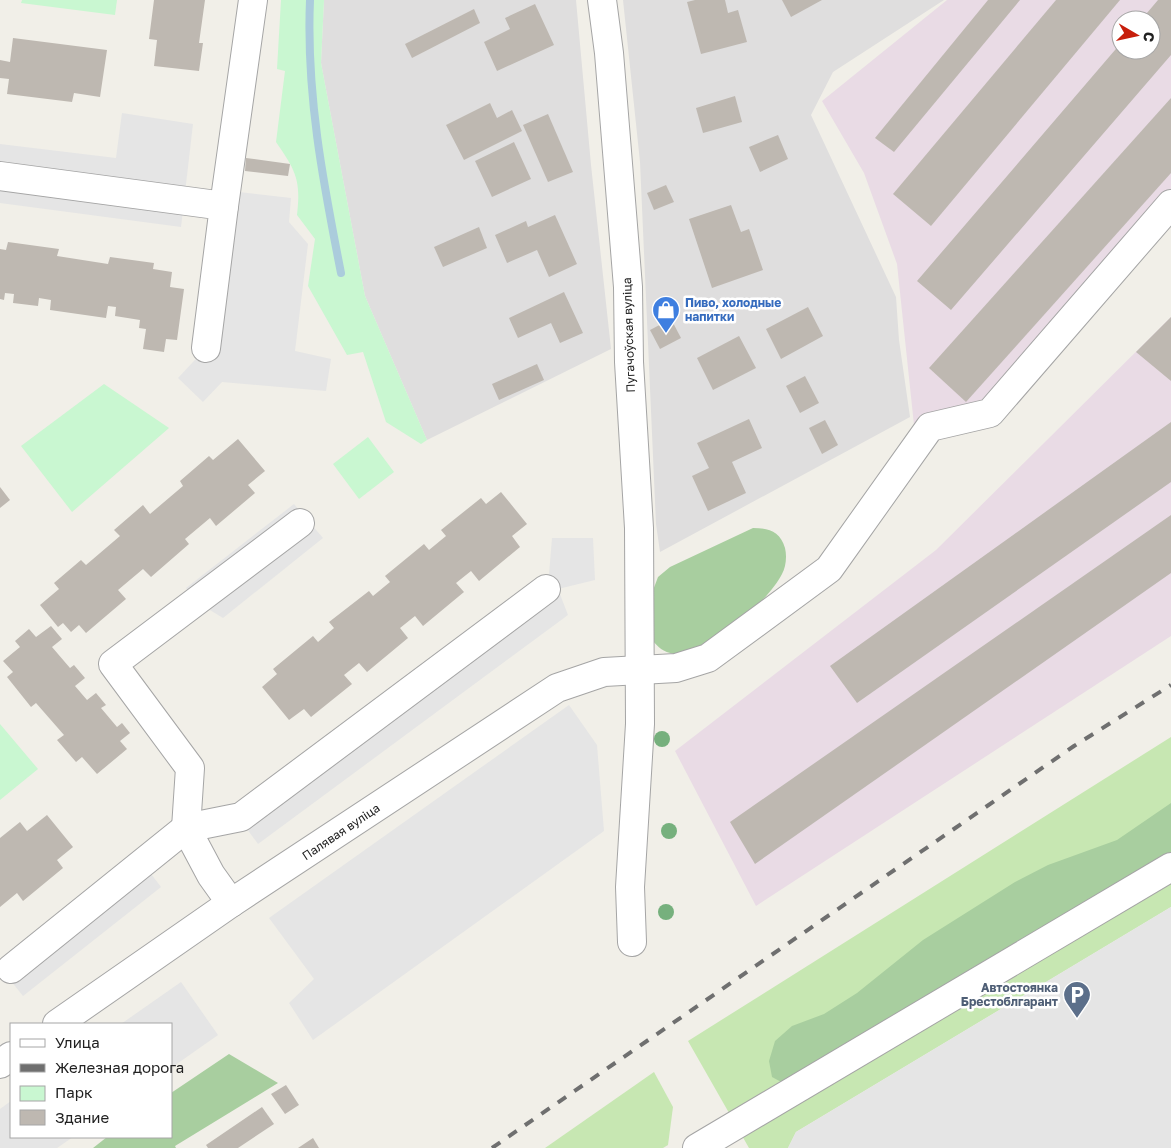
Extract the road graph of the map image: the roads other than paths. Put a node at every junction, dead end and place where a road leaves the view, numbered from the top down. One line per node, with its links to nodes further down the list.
1 (253, 0): 5 (street)
2 (602, 0): 9 (street, Пугачоўская вуліца)
3 (0, 176): 5 (street)
4 (1171, 204): 9 (street, Палявая вуліца)
5 (224, 206): 6 (street)
6 (206, 348)
7 (300, 523): 10 (street)
8 (546, 589): 10 (street)
9 (639, 671): 12 (street, Палявая вуліца); 13 (street, Пугачоўская вуліца)
10 (186, 828): 12 (street); 14 (street)
11 (1171, 867): 16 (street)
12 (231, 903): 15 (street, Палявая вуліца)
13 (632, 942)
14 (11, 969)
15 (58, 1023)
16 (711, 1144)

